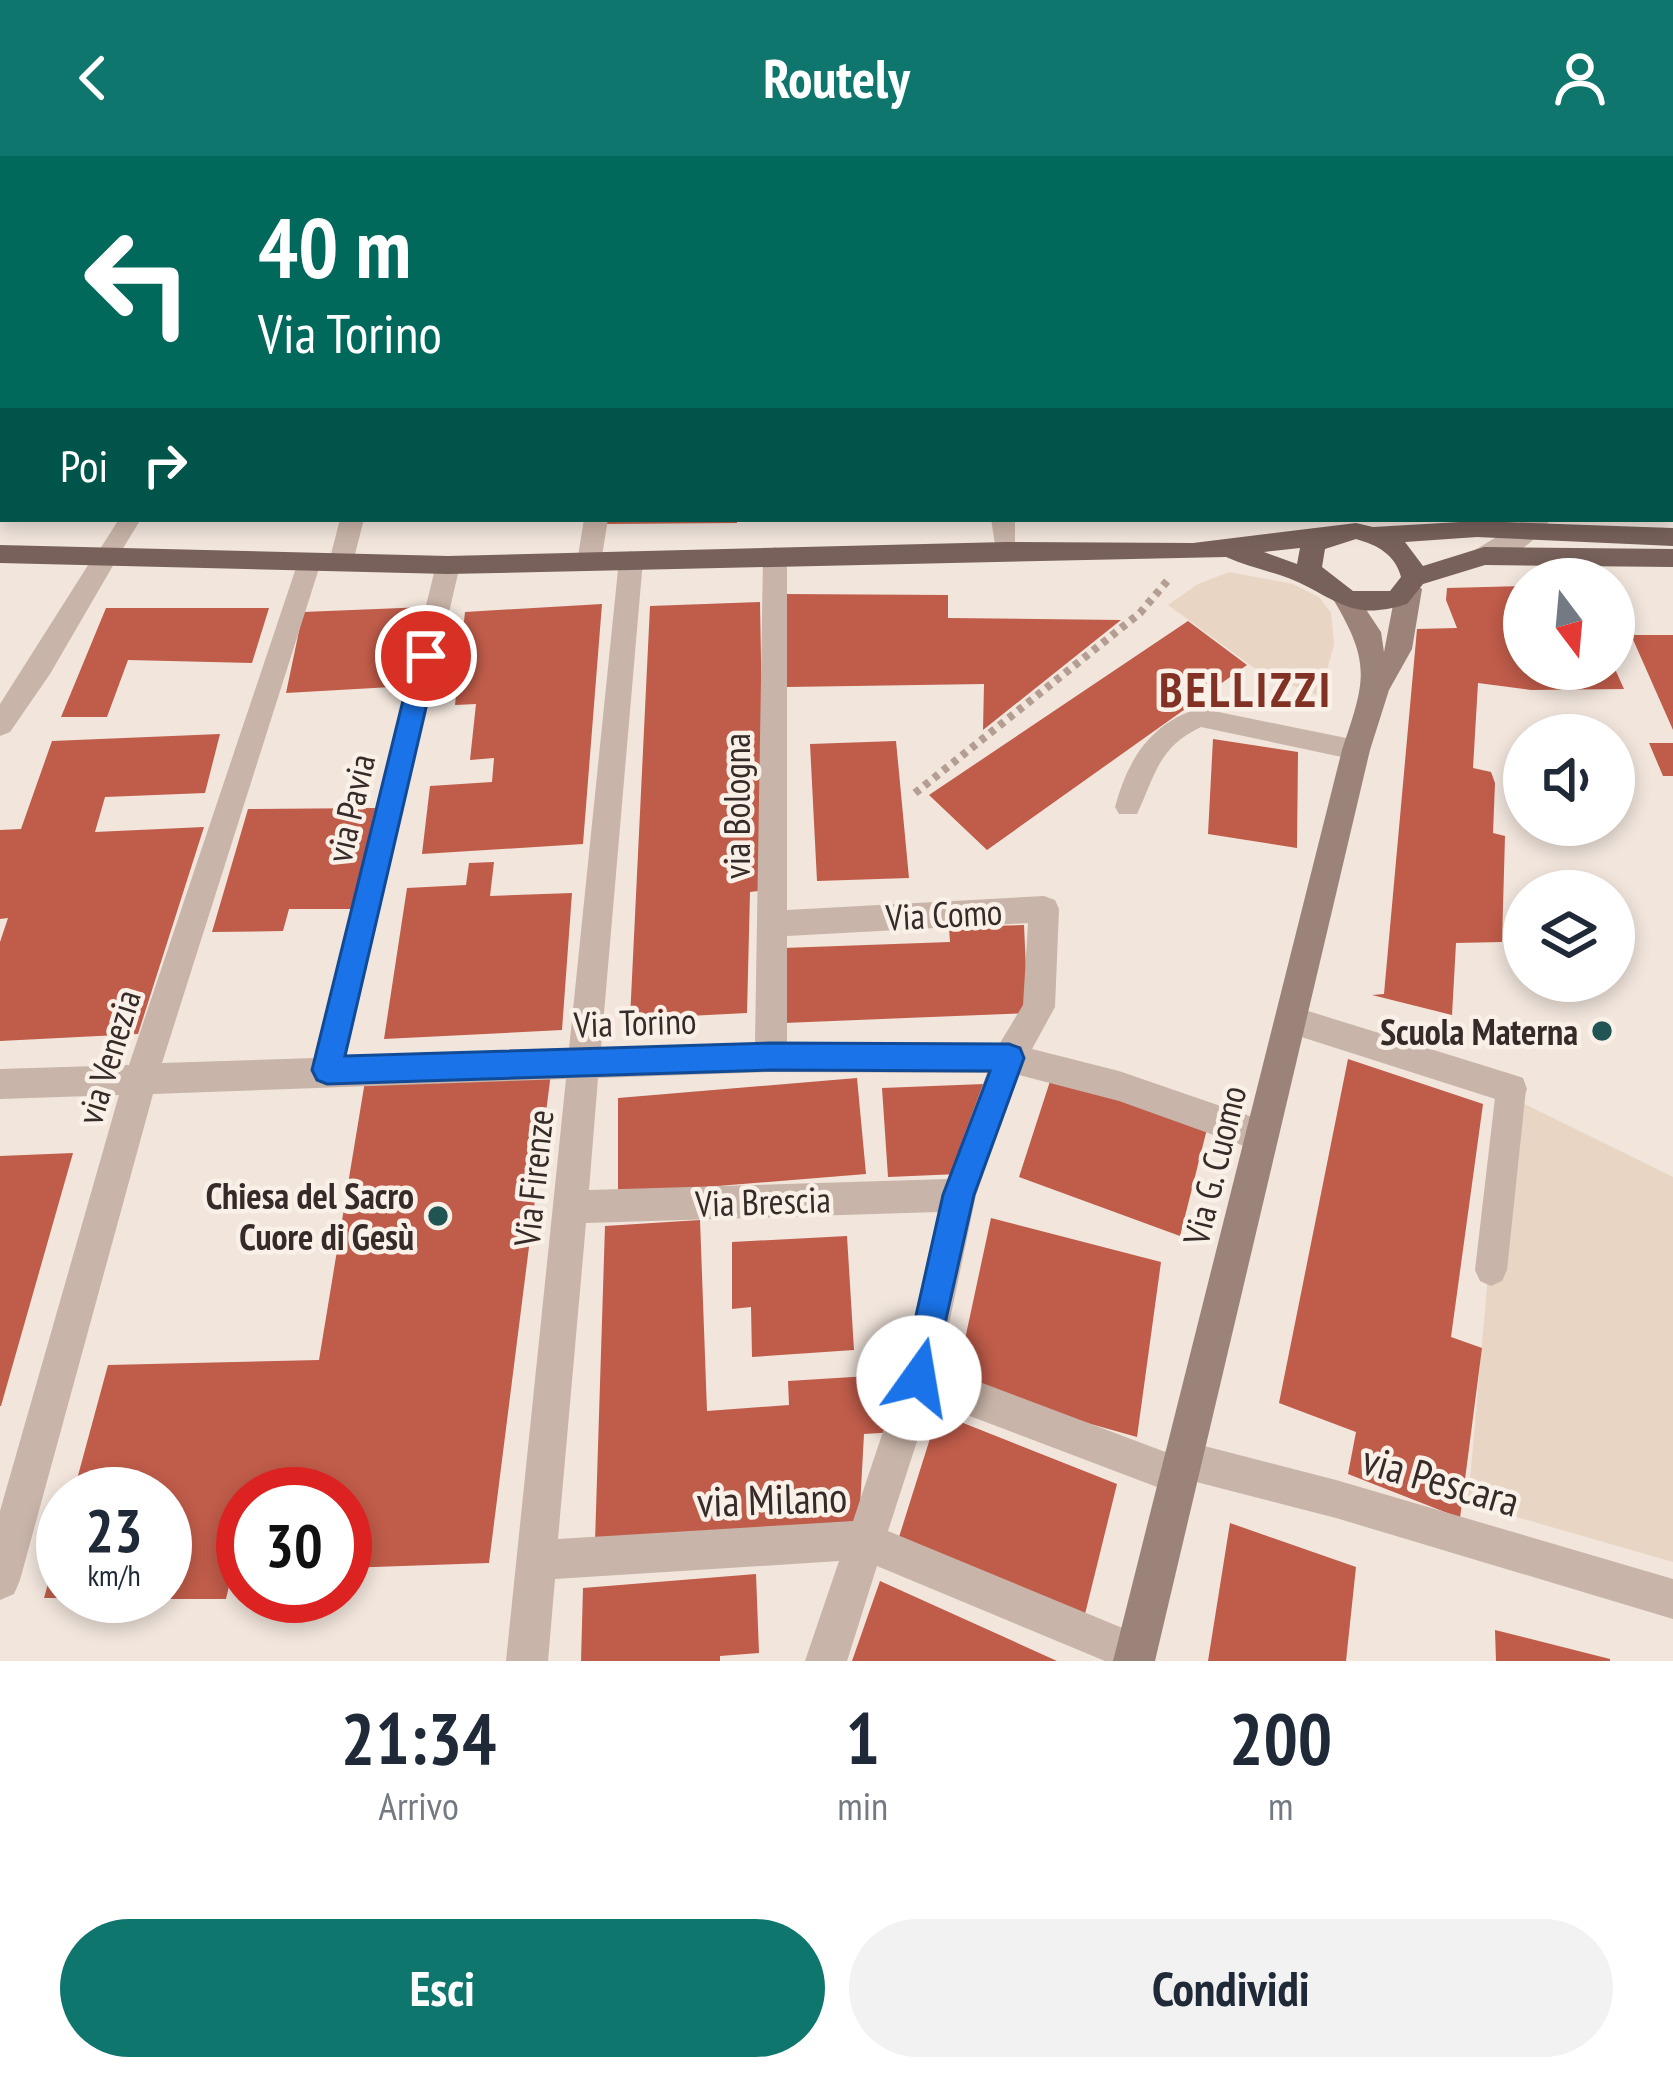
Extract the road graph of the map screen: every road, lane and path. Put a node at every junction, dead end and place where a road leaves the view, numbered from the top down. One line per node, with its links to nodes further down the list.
1 (128, 522): 16 (lane)
2 (350, 522): 19 (street, via Venezia)
3 (596, 522): 20 (street)
4 (1003, 522): 11 (street)
5 (1431, 525): 6 (main road); 7 (main road)
6 (1536, 525): 9 (main road); 15 (street)
7 (1374, 535): 8 (main road); 23 (main road)
8 (1324, 537): 10 (main road); 22 (main road)
9 (1673, 538)
10 (1231, 550): 12 (main road); 22 (main road)
11 (1006, 551): 12 (main road); 14 (main road)
12 (1193, 552): 28 (path)
13 (0, 554): 16 (main road)
14 (775, 556): 18 (main road); 30 (street, via Bologna)
15 (1484, 556): 17 (main road); 23 (main road)
16 (106, 557): 19 (main road); 26 (street)
17 (1673, 558)
18 (631, 560): 20 (main road); 34 (street, Via Firenze)
19 (325, 562): 21 (main road); 36 (street, via Venezia)
20 (589, 562): 21 (main road)
21 (448, 565): 35 (street, via Pavia)
22 (1316, 580): 24 (main road)
23 (1411, 584): 24 (main road); 25 (main road, Via G. Cuomo)
24 (1346, 599): 25 (main road, Via G. Cuomo)
25 (1376, 689): 27 (main road, Via G. Cuomo)
26 (0, 725)
27 (1356, 750): 29 (lane); 31 (main road, Via G. Cuomo)
28 (915, 793)
29 (1128, 807)
30 (775, 924): 32 (street, via Bologna); 33 (street, Via Como)
31 (1292, 1020): 38 (street); 39 (main road, Via G. Cuomo)
32 (771, 1057): 33 (street, Via Torino); 34 (street, Via Torino)
33 (1009, 1058): 39 (street, Via Torino); 40 (street, Via Como)
34 (585, 1063): 35 (street, Via Torino); 41 (street, Via Firenze)
35 (327, 1070): 36 (street, Via Torino)
36 (140, 1080): 37 (street, Via Torino); 47 (street, via Venezia)
37 (0, 1084)
38 (1511, 1090): 42 (lane)
39 (1261, 1136): 44 (main road, Via G. Cuomo)
40 (959, 1195): 41 (street, Via Brescia); 43 (street, Via Como)
41 (568, 1207): 46 (street, Via Firenze)
42 (1490, 1270)
43 (919, 1378): 44 (street, via Pescara); 45 (street, Via Como)
44 (1179, 1468): 48 (street, via Pescara); 49 (main road, Via G. Cuomo)
45 (863, 1540): 46 (street, via Milano); 49 (street, via Milano); 51 (street, Via Como)
46 (536, 1560): 50 (street, Via Firenze)
47 (0, 1580)
48 (1673, 1599)
49 (1134, 1657)
50 (527, 1661)
51 (826, 1661)

